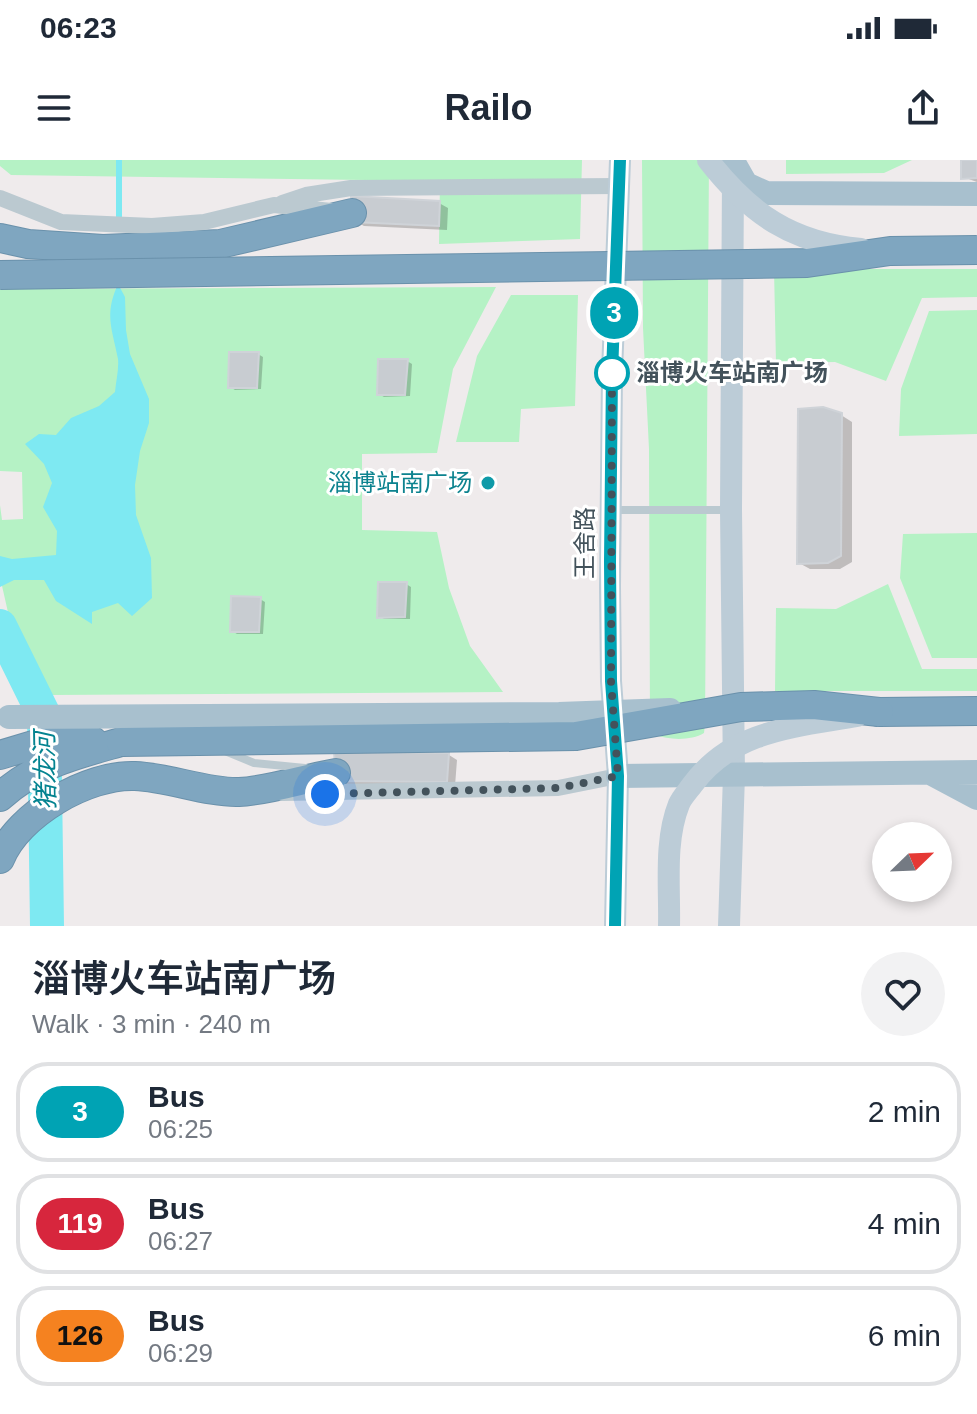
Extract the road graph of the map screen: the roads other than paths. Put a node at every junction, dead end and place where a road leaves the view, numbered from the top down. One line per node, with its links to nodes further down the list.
1 (620, 160): 4 (main road, 王舍路)
2 (708, 160): 11 (main road, bridge)
3 (733, 161): 5 (main road); 16 (main road)
4 (619, 186): 7 (street); 15 (main road, 王舍路)
5 (977, 194)
6 (0, 198): 7 (street)
7 (274, 205): 8 (street)
8 (352, 213): 9 (highway)
9 (0, 236)
10 (977, 250): 11 (highway, bridge)
11 (890, 251): 14 (highway, bridge)
12 (0, 262): 14 (highway, bridge)
13 (0, 275): 14 (highway, bridge)
14 (60, 275)
15 (611, 510): 16 (lane); 28 (main road, 王舍路)
16 (731, 510): 27 (main road)
17 (741, 707): 19 (highway, bridge); 20 (main road, bridge); 22 (highway, bridge)
18 (977, 711): 19 (highway)
19 (879, 712): 34 (main road, bridge)
20 (139, 717): 21 (main road, bridge); 25 (lane, bridge)
21 (4, 718)
22 (121, 742): 23 (highway); 30 (highway)
23 (0, 755)
24 (977, 772): 26 (main road)
25 (336, 773): 29 (highway)
26 (930, 773): 27 (main road); 31 (main road)
27 (734, 775): 28 (main road); 35 (main road)
28 (618, 776): 29 (street); 33 (main road, 王舍路)
29 (238, 792): 32 (highway)
30 (0, 797)
31 (977, 798)
32 (0, 859)
33 (615, 926)
34 (669, 926)
35 (729, 926)

